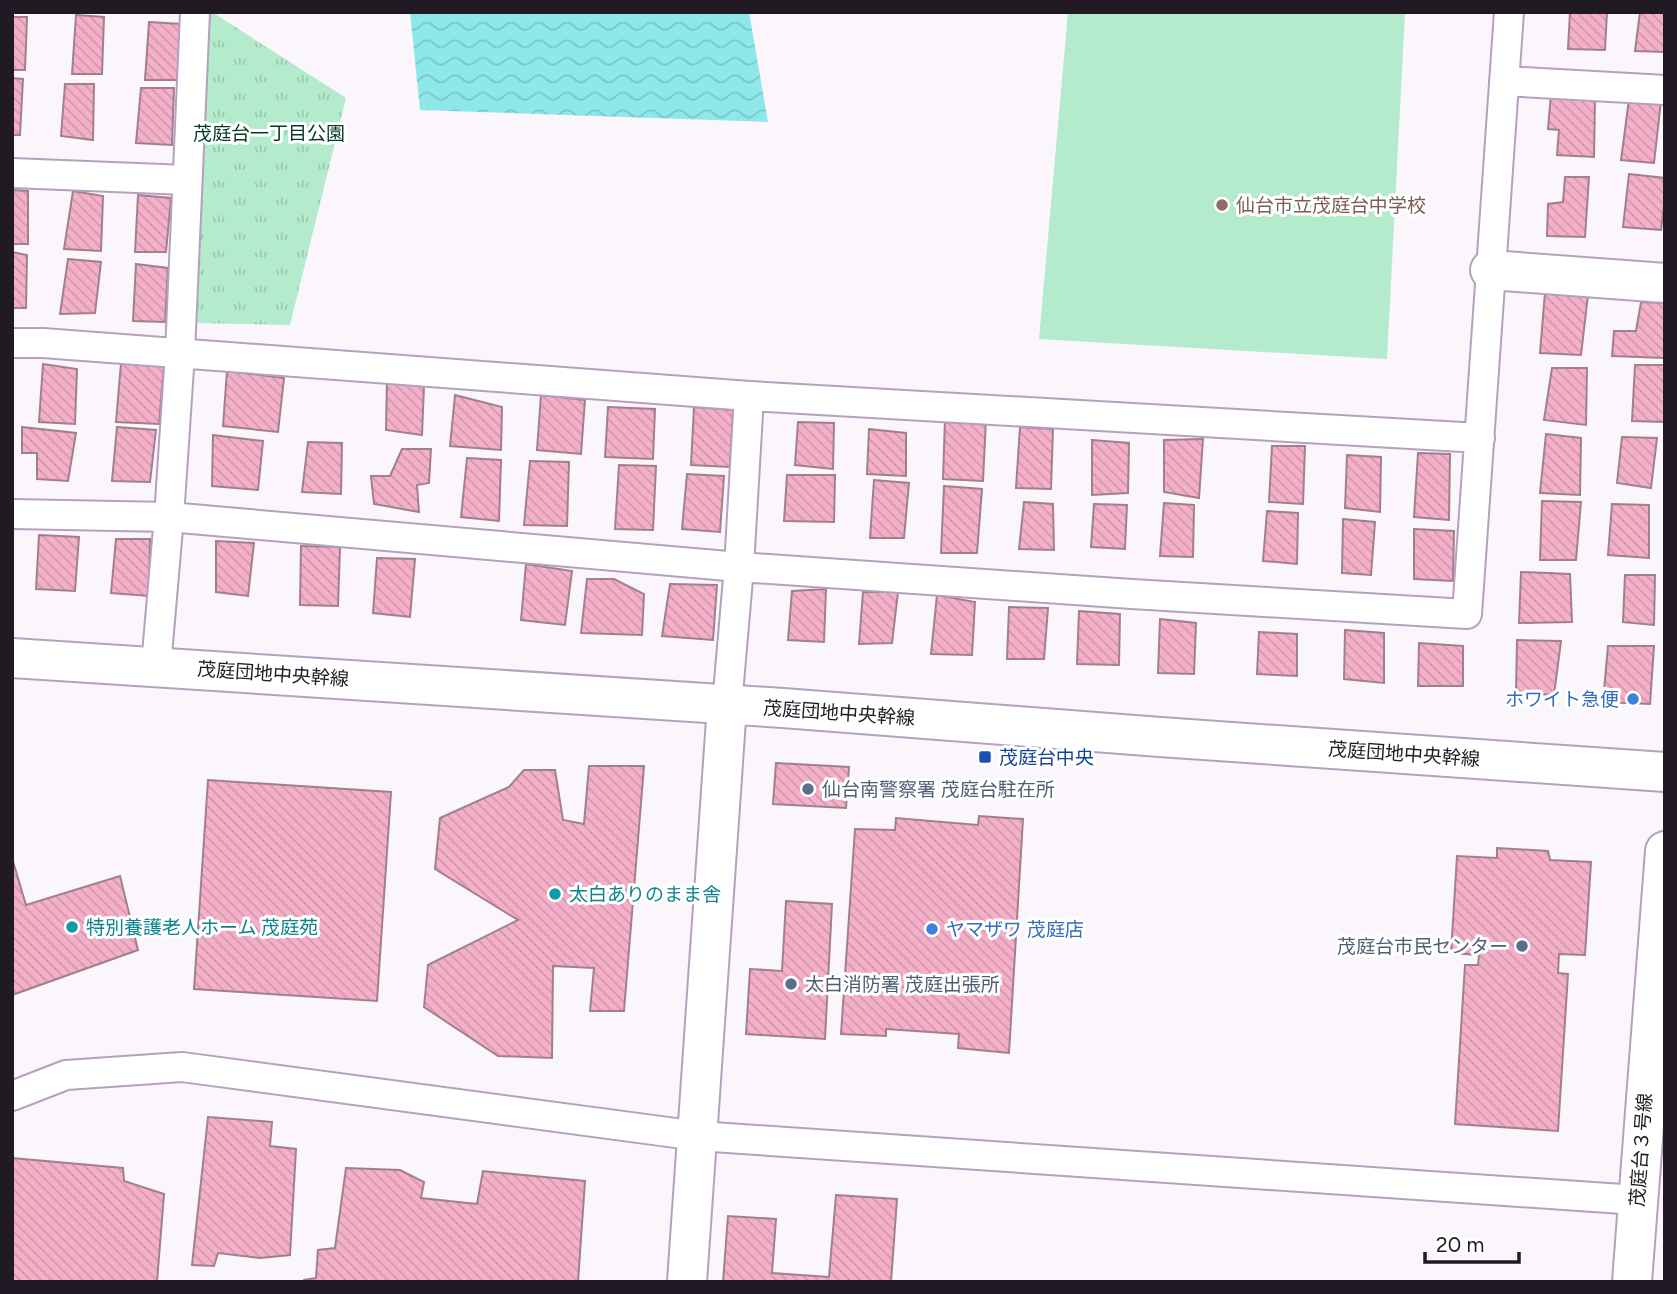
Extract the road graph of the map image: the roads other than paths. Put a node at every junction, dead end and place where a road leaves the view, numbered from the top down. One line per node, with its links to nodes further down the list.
1 (195, 12): 6 (street)
2 (1509, 12): 3 (street)
3 (1504, 81): 4 (street); 7 (street)
4 (1665, 90)
5 (12, 173): 6 (street)
6 (187, 180): 10 (street)
7 (1490, 270): 8 (street); 12 (street)
8 (1665, 283)
9 (12, 343): 10 (street)
10 (180, 354): 11 (street); 14 (street)
11 (749, 396): 12 (street); 15 (street)
12 (1480, 439): 15 (street)
13 (12, 514): 14 (street)
14 (169, 517): 15 (street); 17 (street)
15 (738, 567): 18 (street)
16 (12, 657): 17 (street, 茂庭団地中央幹線)
17 (156, 666): 18 (street, 茂庭団地中央幹線)
18 (727, 705): 19 (street, 茂庭団地中央幹線); 22 (street)
19 (1665, 772)
20 (1665, 851): 23 (street, 茂庭台３号線)
21 (12, 1097): 22 (street)
22 (698, 1136): 23 (street); 24 (street)
23 (1637, 1200): 25 (street, 茂庭台３号線)
24 (687, 1282)
25 (1632, 1282)

